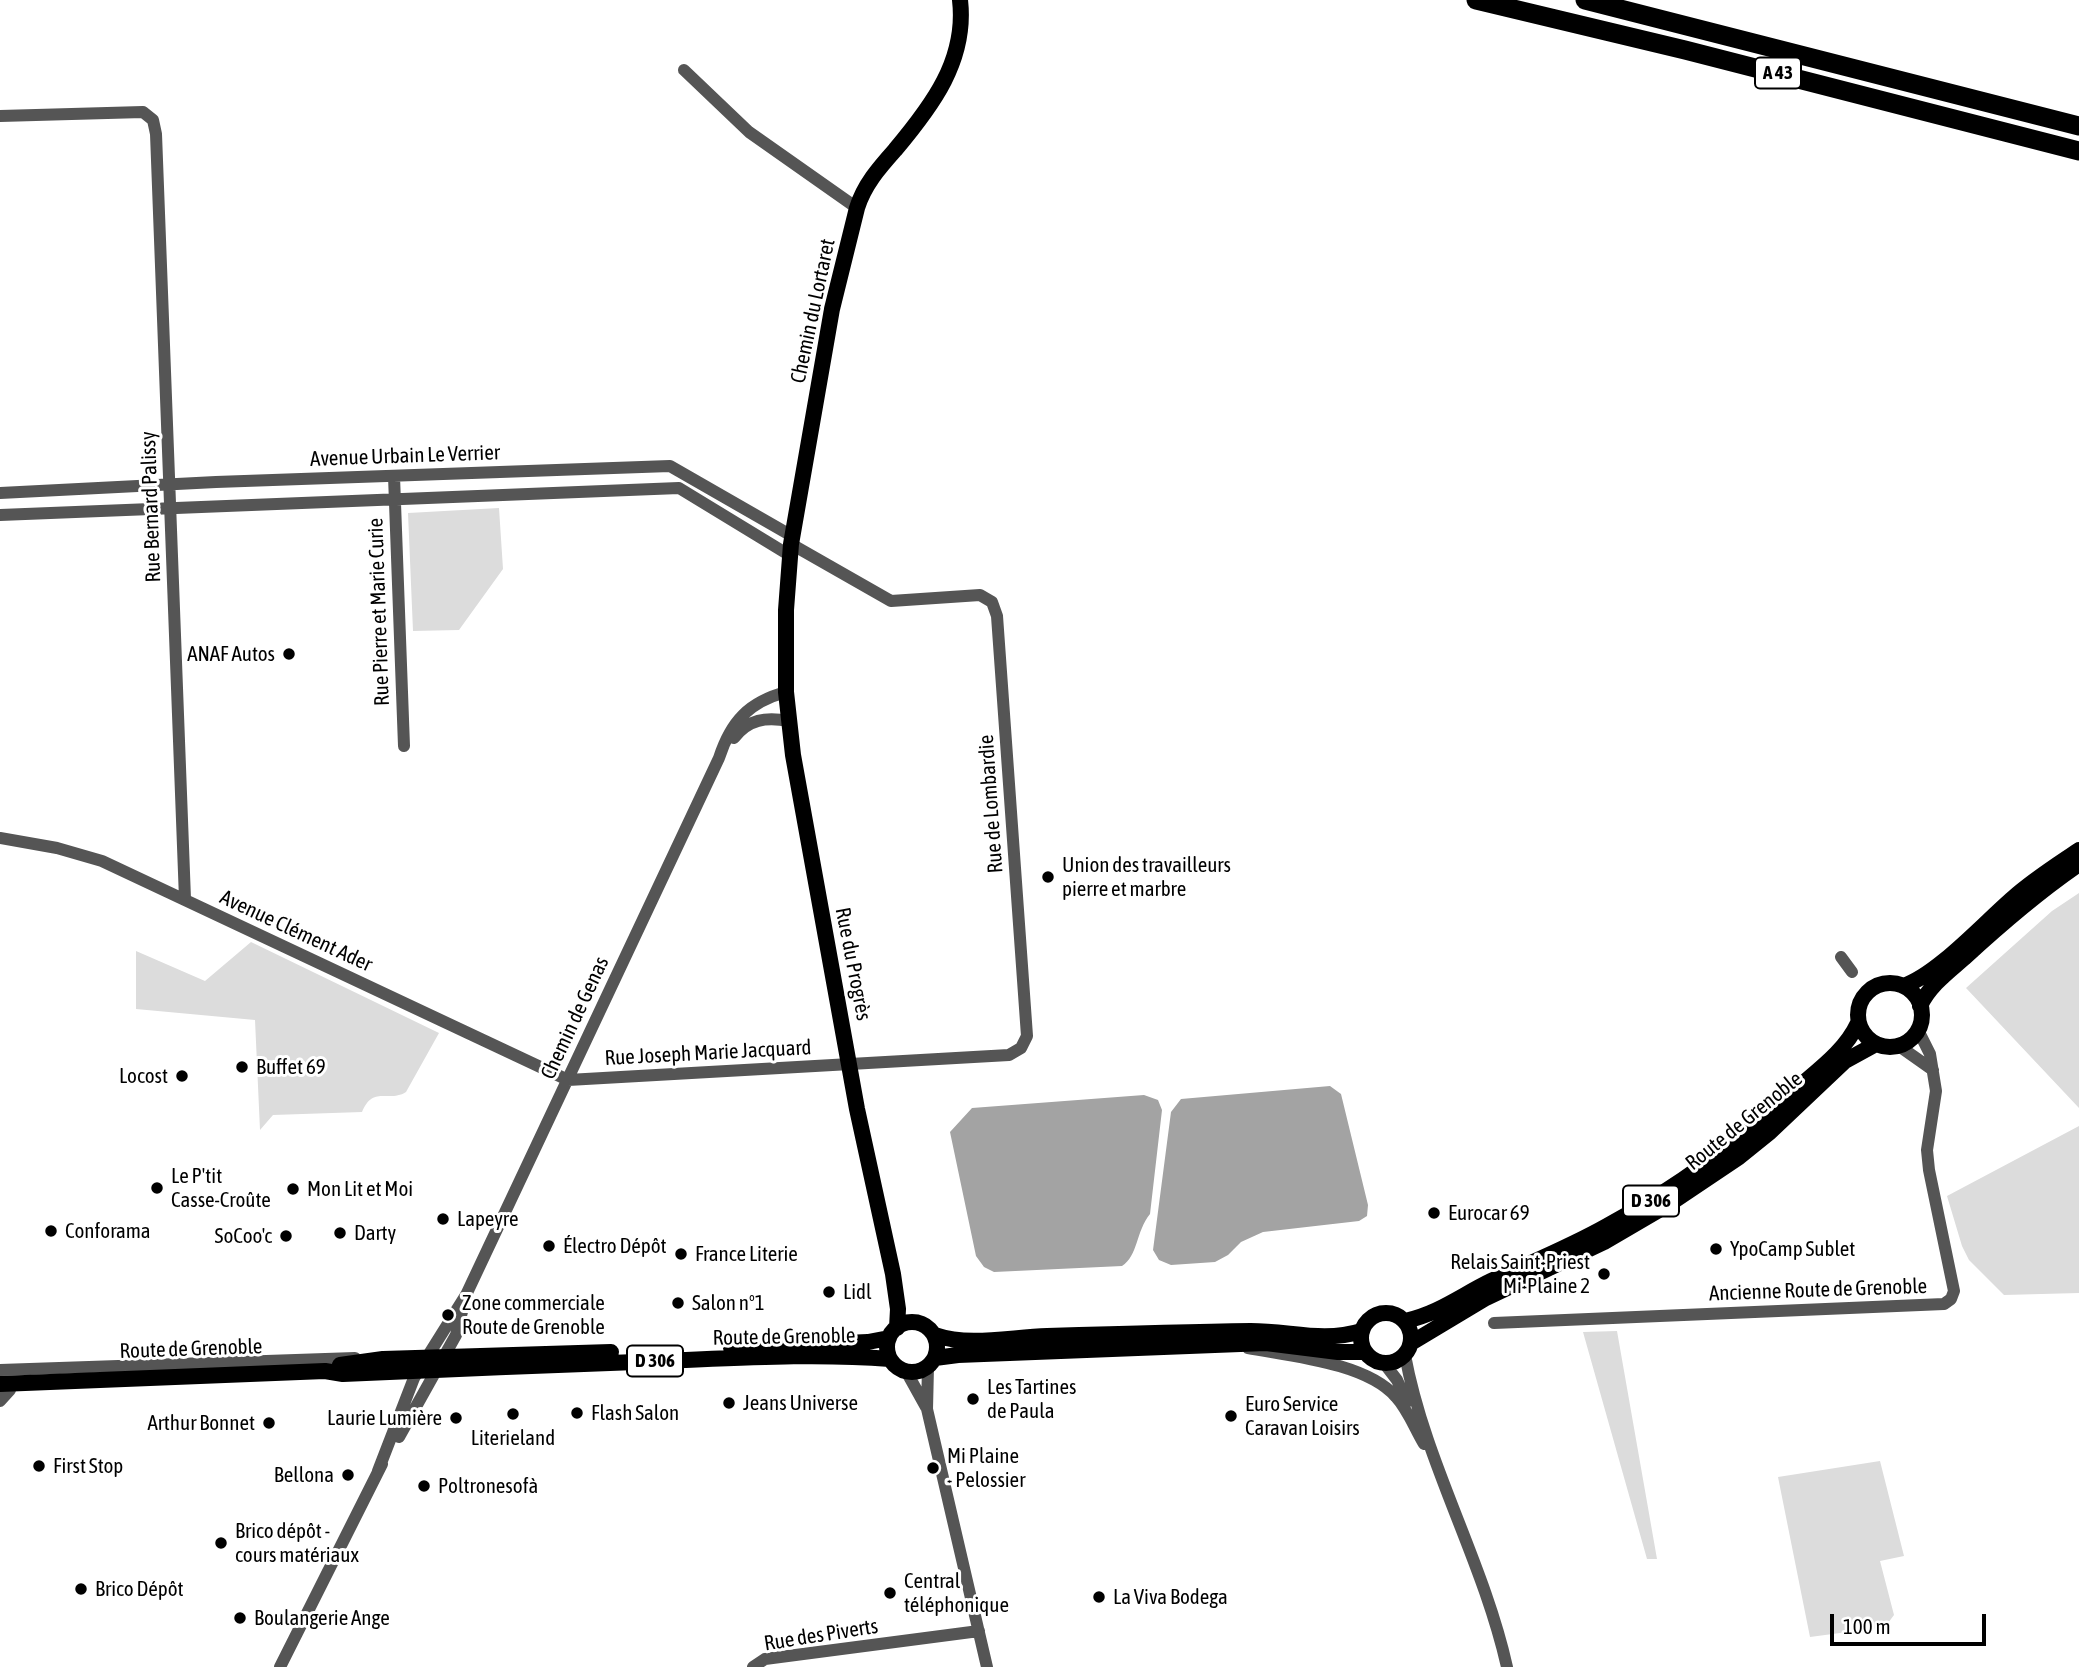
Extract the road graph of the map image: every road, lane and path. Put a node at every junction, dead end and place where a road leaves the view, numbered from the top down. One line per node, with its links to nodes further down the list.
1 (960, 0): 8 (main road, Chemin du Lortaret)
2 (1475, 0): 7 (highway, A 43)
3 (1585, 0): 6 (highway, A 43)
4 (684, 70): 8 (street)
5 (0, 116): 10 (street, Rue Bernard Palissy)
6 (2079, 126)
7 (2079, 151)
8 (858, 208): 15 (main road, Chemin du Lortaret)
9 (394, 476): 10 (street, Avenue Urbain Le Verrier); 12 (street, Rue Pierre et Marie Curie); 15 (street, Avenue Urbain Le Verrier)
10 (169, 484): 11 (street, Avenue Urbain Le Verrier); 13 (street, Rue Bernard Palissy)
11 (0, 493)
12 (394, 500): 13 (street, Avenue Urbain Le Verrier); 15 (street, Avenue Urbain Le Verrier); 19 (street, Rue Pierre et Marie Curie)
13 (170, 509): 14 (street, Avenue Urbain Le Verrier); 24 (street, Rue Bernard Palissy)
14 (0, 514)
15 (791, 545): 16 (main road, Chemin du Lortaret); 33 (street, Rue de Lombardie)
16 (786, 661): 17 (main road, Rue du Progrès)
17 (786, 692): 18 (main road, Rue du Progrès); 20 (street, Chemin de Genas)
18 (789, 720): 20 (street, Chemin de Genas); 33 (main road, Rue du Progrès)
19 (404, 746)
20 (719, 758): 35 (street, Chemin de Genas)
21 (0, 838): 24 (street, Avenue Clément Ader)
22 (2079, 850): 27 (main road)
23 (2079, 864): 28 (main road)
24 (185, 899): 35 (street, Avenue Clément Ader)
25 (1841, 957): 26 (street)
26 (1852, 972)
27 (1903, 986): 28 (main road); 29 (main road)
28 (1920, 1006): 30 (main road)
29 (1858, 1023): 31 (main road); 37 (main road, Route de Grenoble / D 306)
30 (1918, 1030): 32 (main road); 34 (street, Ancienne Route de Grenoble)
31 (1876, 1044): 32 (main road); 44 (main road, Route de Grenoble / D 306)
32 (1899, 1046): 34 (street)
33 (850, 1063): 35 (street, Rue Joseph Marie Jacquard); 36 (main road, Rue du Progrès)
34 (1933, 1070): 39 (street, Ancienne Route de Grenoble)
35 (568, 1080): 50 (street, Chemin de Genas)
36 (893, 1274): 38 (main road, Rue du Progrès); 41 (main road, Rue du Progrès)
37 (1405, 1321): 40 (main road); 44 (main road)
38 (917, 1322): 41 (main road); 42 (main road)
39 (1494, 1323)
40 (1362, 1331): 42 (main road); 45 (main road)
41 (893, 1333): 47 (main road); 50 (main road, Route de Grenoble / D 306)
42 (935, 1335): 48 (main road)
43 (1236, 1346): 45 (main road); 48 (main road); 56 (street)
44 (1408, 1349): 49 (main road); 56 (street)
45 (1365, 1352): 49 (main road)
46 (383, 1359): 50 (main road, Route de Grenoble / D 306); 51 (street, Route de Grenoble); 53 (main road, Route de Grenoble / D 306)
47 (890, 1359): 50 (main road, Route de Grenoble / D 306); 52 (main road)
48 (931, 1362): 52 (main road); 55 (street)
49 (1384, 1363): 56 (street)
50 (432, 1364): 53 (main road, Route de Grenoble / D 306); 58 (street, Chemin de Genas)
51 (0, 1370)
52 (905, 1371): 55 (street)
53 (2, 1385): 54 (street)
54 (0, 1401)
55 (927, 1409): 57 (street)
56 (1437, 1465): 61 (street)
57 (979, 1632): 59 (street, Rue des Piverts); 60 (street)
58 (280, 1667)
59 (752, 1667)
60 (987, 1667)
61 (1507, 1667)

